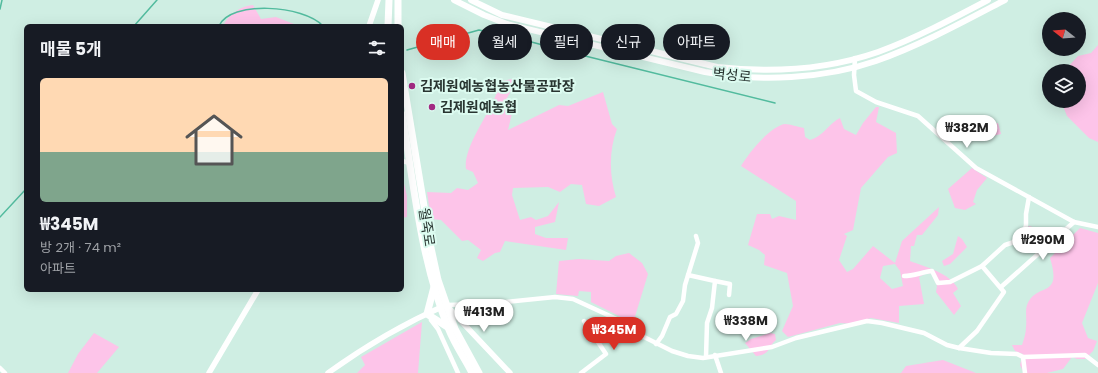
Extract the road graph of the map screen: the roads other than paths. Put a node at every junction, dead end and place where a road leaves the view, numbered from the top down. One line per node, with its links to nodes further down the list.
1 (378, 0): 8 (street)
2 (389, 0): 9 (main road)
3 (398, 0): 10 (main road)
4 (454, 0): 12 (main road, 벽성로)
5 (471, 0): 11 (main road, 벽성로)
6 (988, 0): 11 (main road, 벽성로)
7 (1005, 0): 12 (main road, 벽성로)
8 (370, 24)
9 (388, 24)
10 (398, 24)
11 (855, 58): 12 (street)
12 (854, 67): 17 (street)
13 (404, 85): 29 (main road, 월죽로)
14 (404, 126): 16 (main road, 월죽로)
15 (404, 162): 16 (street)
16 (410, 163): 25 (main road, 월죽로)
17 (1029, 197): 18 (street); 21 (street)
18 (1074, 222): 19 (street); 26 (street)
19 (1098, 227)
20 (696, 236): 22 (street)
21 (982, 266): 23 (street); 26 (street)
22 (688, 275): 24 (street); 33 (street)
23 (904, 276)
24 (715, 281): 28 (street); 36 (street)
25 (434, 287): 29 (main road, 월죽로); 30 (main road)
26 (1001, 287): 34 (street)
27 (257, 292): 41 (street)
28 (729, 295)
29 (444, 306): 30 (street); 32 (main road, 월죽로); 33 (street); 45 (main road, 월죽로); 46 (street)
30 (425, 315): 32 (main road); 42 (street); 43 (street)
31 (584, 321): 47 (street)
32 (448, 328): 44 (main road, 월죽로)
33 (656, 344): 36 (street)
34 (959, 348): 35 (street); 37 (street)
35 (715, 355): 36 (street); 48 (street)
36 (706, 357)
37 (1023, 357): 38 (street); 49 (street)
38 (1098, 365)
39 (0, 368): 40 (street)
40 (5, 373)
41 (209, 373)
42 (328, 373)
43 (458, 373)
44 (472, 373)
45 (478, 373)
46 (510, 373)
47 (581, 373)
48 (721, 373)
49 (1024, 373)

